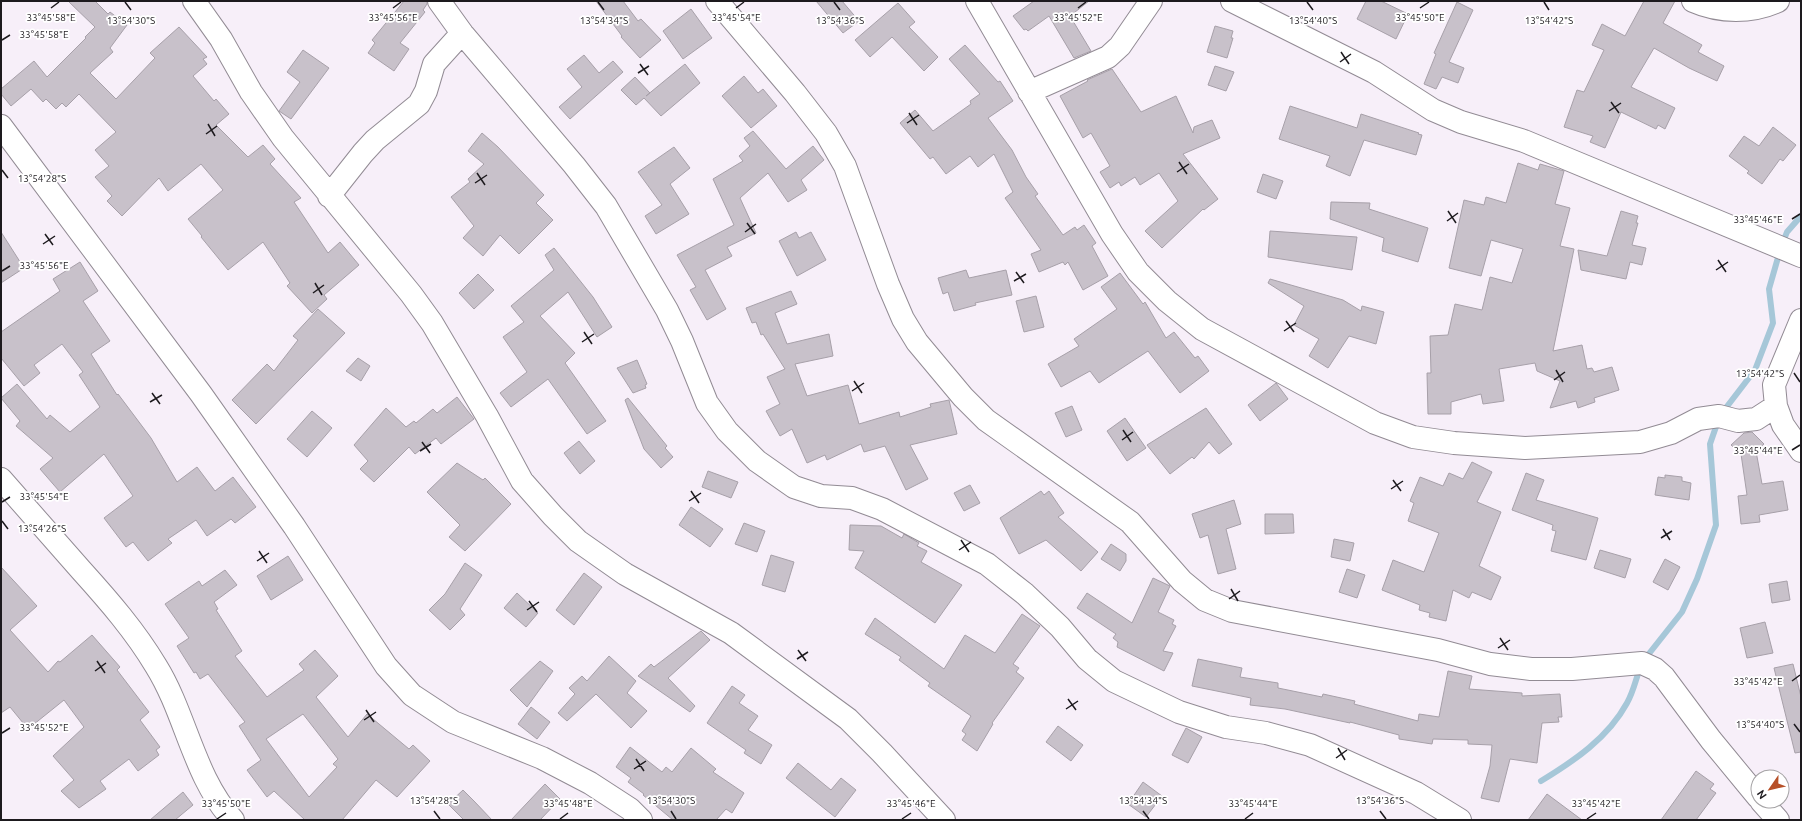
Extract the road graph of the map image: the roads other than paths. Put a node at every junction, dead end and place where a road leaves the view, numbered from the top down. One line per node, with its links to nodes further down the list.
1 (194, 1): 12 (street)
2 (439, 1): 9 (street)
3 (717, 1): 18 (street)
4 (976, 1): 10 (street)
5 (1151, 1): 10 (street)
6 (1232, 1): 13 (street)
7 (1693, 1): 8 (street)
8 (1778, 1)
9 (462, 33): 12 (street); 23 (street)
10 (1029, 92): 15 (street)
11 (1, 126): 21 (street)
12 (329, 196): 22 (street)
13 (1801, 256)
14 (1801, 320): 15 (street)
15 (1776, 406): 16 (street)
16 (1801, 451)
17 (1, 479): 20 (street)
18 (1750, 787)
19 (1768, 809): 24 (street)
20 (233, 820)
21 (641, 820)
22 (944, 820)
23 (1460, 820)
24 (1778, 820)

